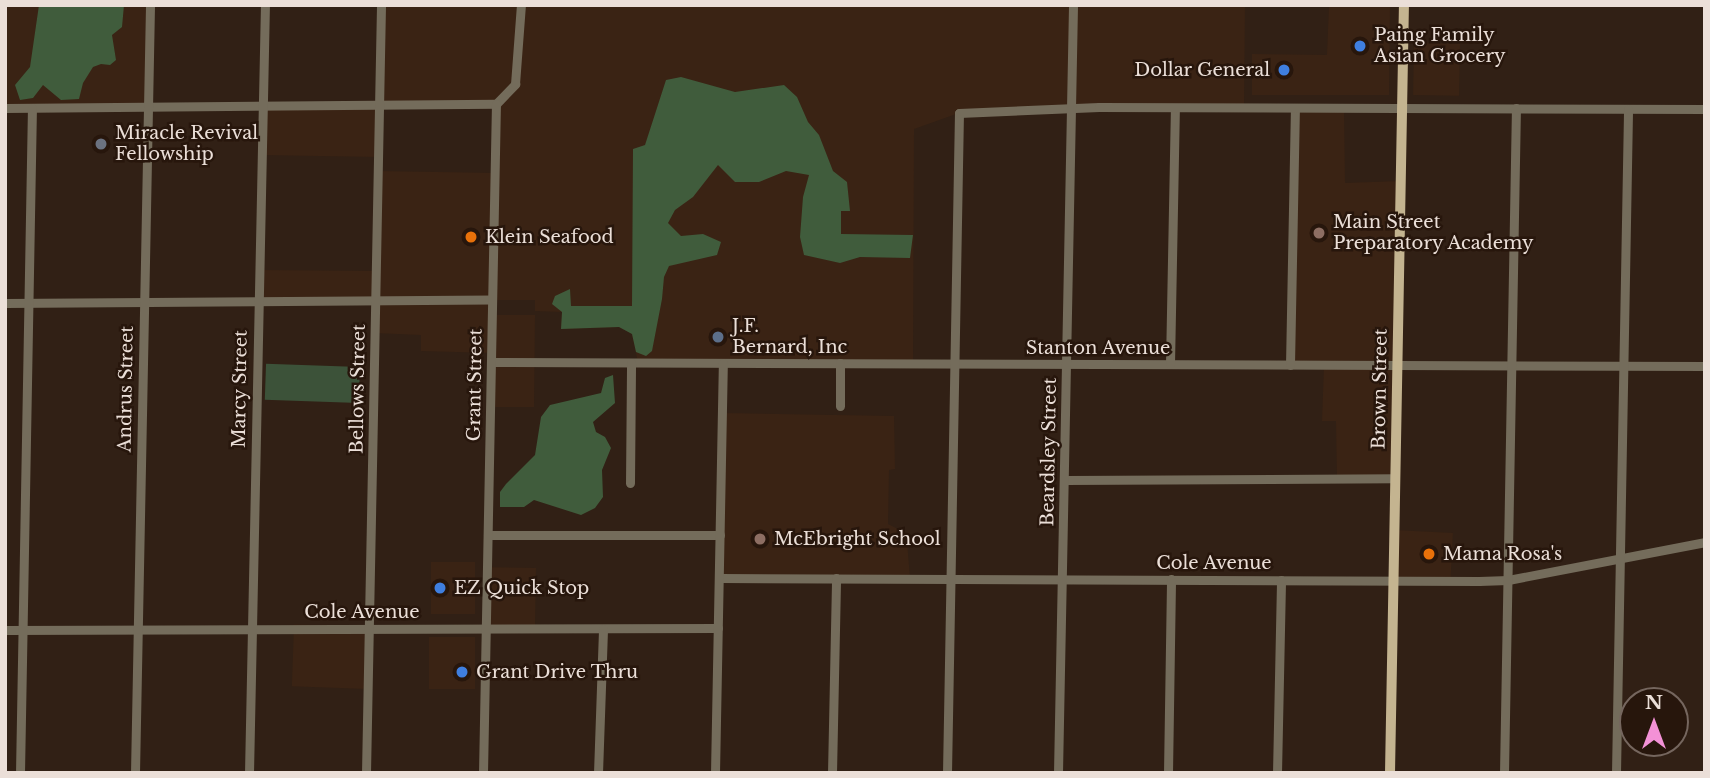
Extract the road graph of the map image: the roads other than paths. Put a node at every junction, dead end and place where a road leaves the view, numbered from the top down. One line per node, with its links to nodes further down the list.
1 (150, 5): 9 (street, Andrus Street)
2 (265, 5): 13 (street, Marcy Street)
3 (381, 5): 8 (street, Bellows Street)
4 (522, 5): 7 (street)
5 (1073, 5): 10 (street, Beardsley Street)
6 (1404, 5): 17 (main road, Brown Street)
7 (496, 104): 8 (street); 20 (street, Grant Street)
8 (379, 106): 13 (street); 21 (street, Bellows Street)
9 (147, 107): 12 (street); 13 (street); 22 (street, Andrus Street)
10 (1071, 107): 14 (street); 30 (street); 32 (street, Beardsley Street)
11 (5, 108): 12 (street)
12 (32, 108): 25 (street)
13 (262, 108): 23 (street, Marcy Street)
14 (1175, 108): 15 (street); 31 (street)
15 (1295, 108): 17 (street); 33 (street)
16 (1516, 108): 17 (street); 18 (street); 35 (street)
17 (1402, 109): 34 (main road, Brown Street)
18 (1628, 109): 19 (street); 36 (street)
19 (1705, 109)
20 (492, 300): 21 (street); 26 (street, Grant Street)
21 (376, 301): 23 (street); 55 (street, Bellows Street)
22 (143, 302): 23 (street); 25 (street); 56 (street, Andrus Street)
23 (257, 302): 57 (street, Marcy Street)
24 (5, 303): 25 (street)
25 (29, 303): 61 (street)
26 (491, 362): 27 (street, Stanton Avenue); 43 (street, Grant Street)
27 (631, 363): 28 (street, Stanton Avenue); 41 (street)
28 (723, 363): 29 (street, Stanton Avenue); 42 (street)
29 (840, 363): 30 (street, Stanton Avenue); 38 (street)
30 (955, 364): 32 (street, Stanton Avenue); 48 (street)
31 (1170, 364): 32 (street, Stanton Avenue); 33 (street, Stanton Avenue)
32 (1066, 365): 40 (street, Beardsley Street)
33 (1290, 365): 34 (street, Stanton Avenue)
34 (1398, 365): 35 (street, Stanton Avenue); 39 (main road, Brown Street)
35 (1512, 365): 36 (street, Stanton Avenue); 53 (street)
36 (1624, 366): 37 (street, Stanton Avenue); 45 (street)
37 (1705, 366)
38 (840, 406)
39 (1395, 478): 40 (street); 52 (main road, Brown Street)
40 (1065, 480): 49 (street, Beardsley Street)
41 (630, 483)
42 (720, 534): 43 (street); 46 (street)
43 (488, 535): 54 (street, Grant Street)
44 (1705, 542): 45 (street, Cole Avenue)
45 (1620, 559): 53 (street, Cole Avenue); 76 (street)
46 (720, 578): 47 (street, Cole Avenue); 58 (street)
47 (836, 578): 48 (street, Cole Avenue); 69 (street)
48 (950, 578): 49 (street, Cole Avenue); 70 (street)
49 (1063, 579): 50 (street, Cole Avenue); 71 (street, Beardsley Street)
50 (1171, 579): 51 (street, Cole Avenue); 72 (street)
51 (1281, 579): 52 (street, Cole Avenue); 73 (street)
52 (1394, 580): 53 (street, Cole Avenue); 74 (main road, Brown Street)
53 (1508, 580): 75 (street)
54 (486, 626): 55 (street, Cole Avenue); 59 (street, Cole Avenue); 66 (street, Grant Street)
55 (369, 627): 57 (street, Cole Avenue); 65 (street, Bellows Street)
56 (138, 628): 57 (street, Cole Avenue); 61 (street, Cole Avenue); 63 (street, Andrus Street)
57 (252, 628): 64 (street, Marcy Street)
58 (718, 628): 59 (street, Cole Avenue); 68 (street)
59 (603, 629): 67 (street)
60 (5, 630): 61 (street, Cole Avenue)
61 (23, 630): 62 (street)
62 (20, 773)
63 (135, 773)
64 (249, 773)
65 (366, 773)
66 (483, 773)
67 (598, 773)
68 (715, 773)
69 (832, 773)
70 (947, 773)
71 (1058, 773)
72 (1168, 773)
73 (1277, 773)
74 (1390, 773)
75 (1504, 773)
76 (1616, 773)

